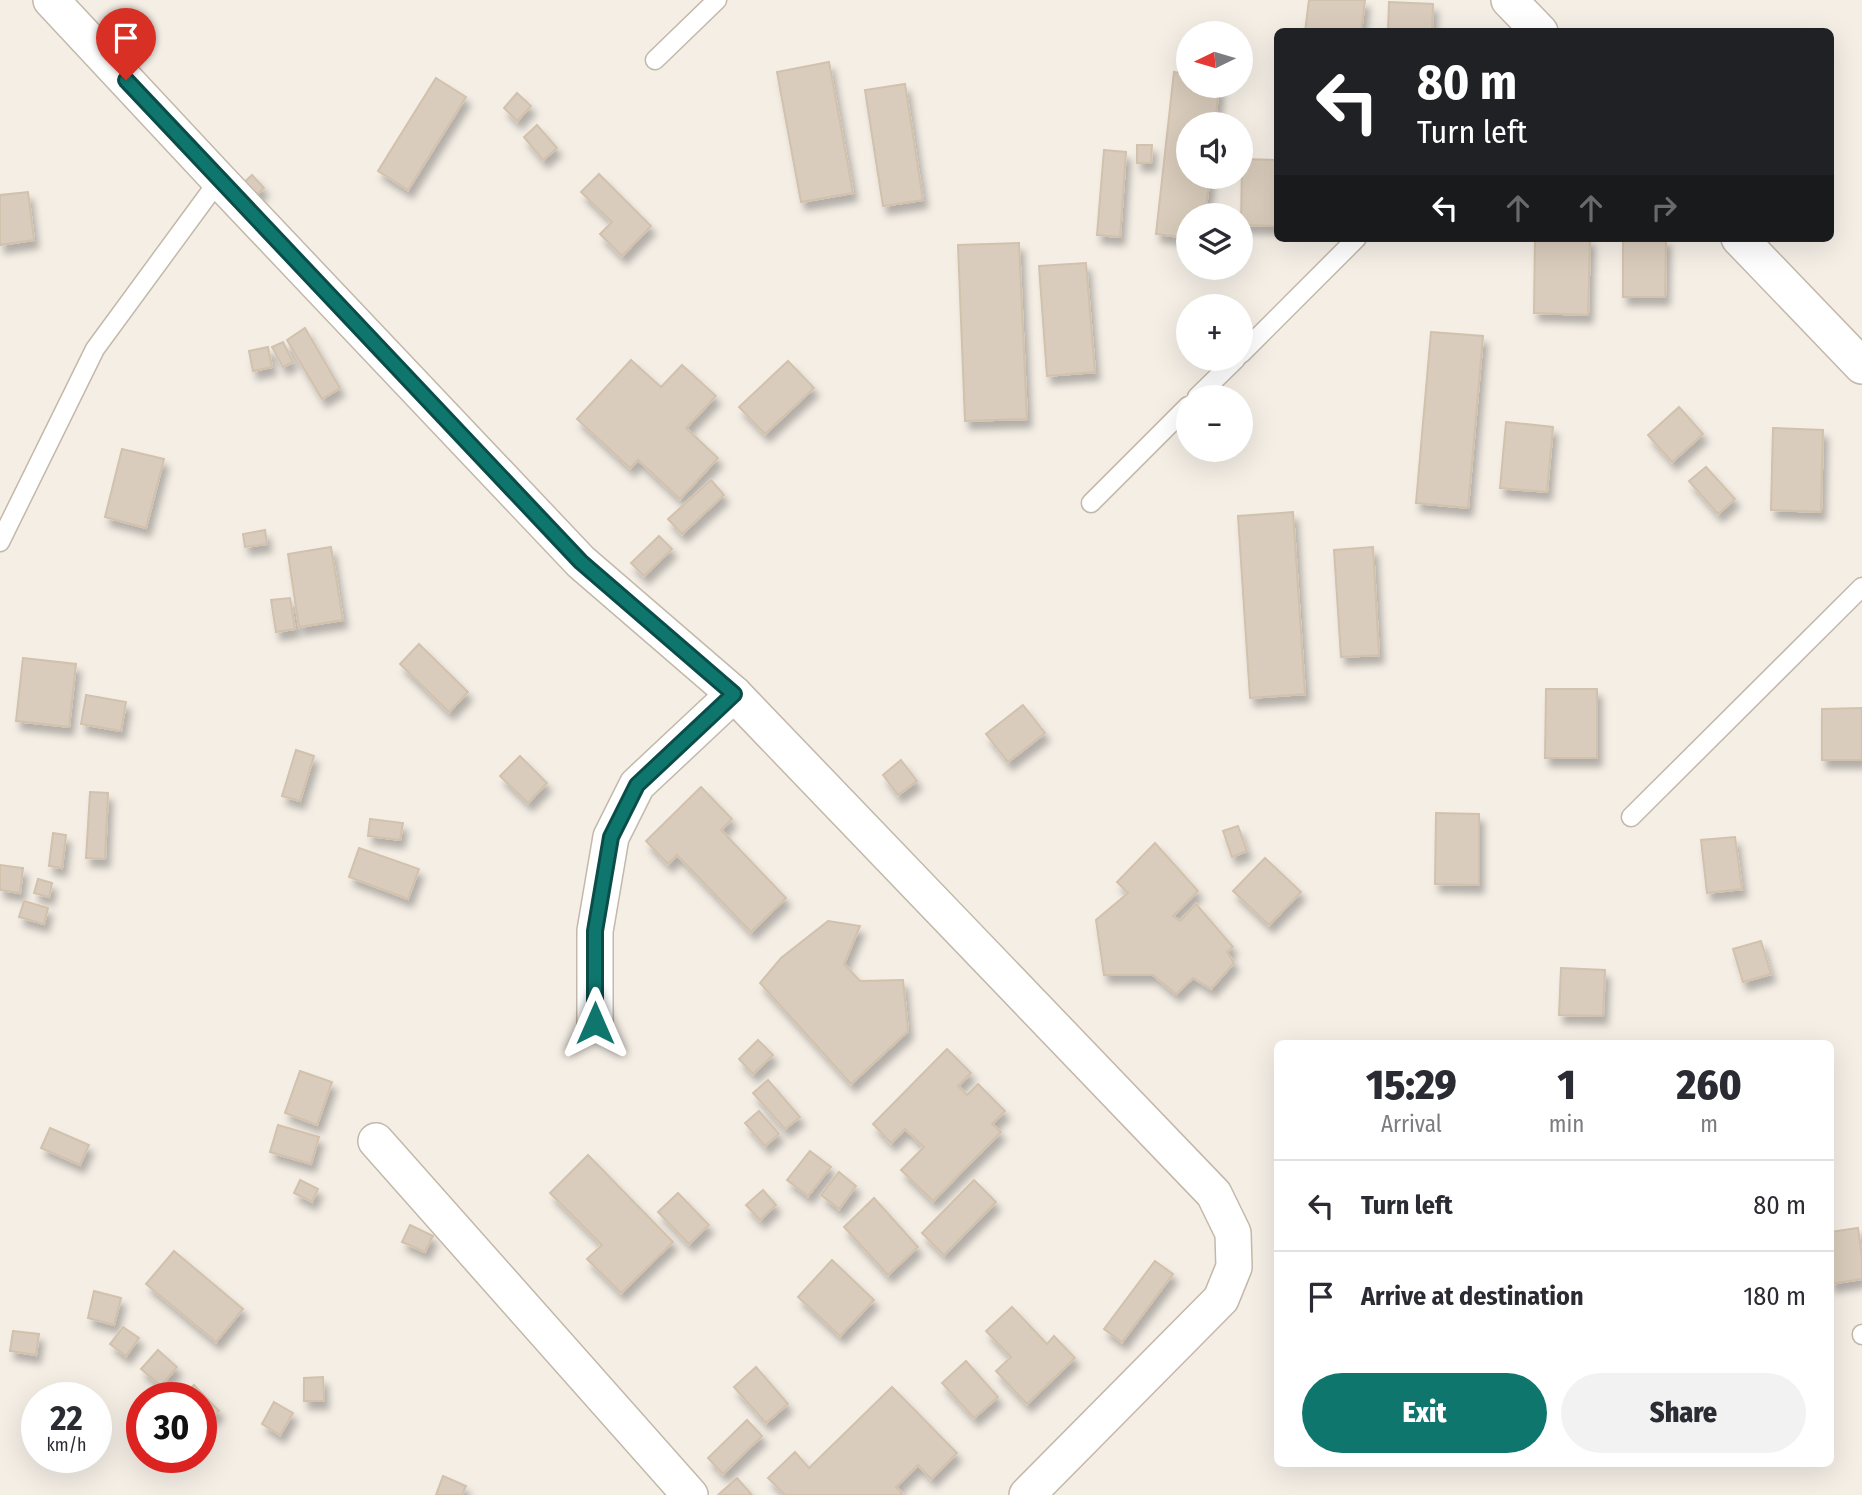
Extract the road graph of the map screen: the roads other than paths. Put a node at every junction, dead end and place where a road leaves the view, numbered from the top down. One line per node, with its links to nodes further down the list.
1 (51, 0): 6 (street)
2 (717, 0): 5 (lane)
3 (1509, 0): 4 (street)
4 (1536, 28)
5 (655, 60)
6 (219, 180): 15 (lane); 17 (street)
7 (1353, 242): 9 (lane)
8 (1743, 242): 10 (street)
9 (1253, 342)
10 (1862, 366)
11 (1224, 371): 12 (lane)
12 (1209, 385)
13 (1176, 418): 14 (lane)
14 (1091, 503)
15 (0, 542)
16 (1862, 587): 18 (lane)
17 (734, 694): 19 (street); 22 (street)
18 (1631, 817)
19 (595, 1023)
20 (376, 1141): 21 (street)
21 (690, 1495)
22 (1027, 1495)

